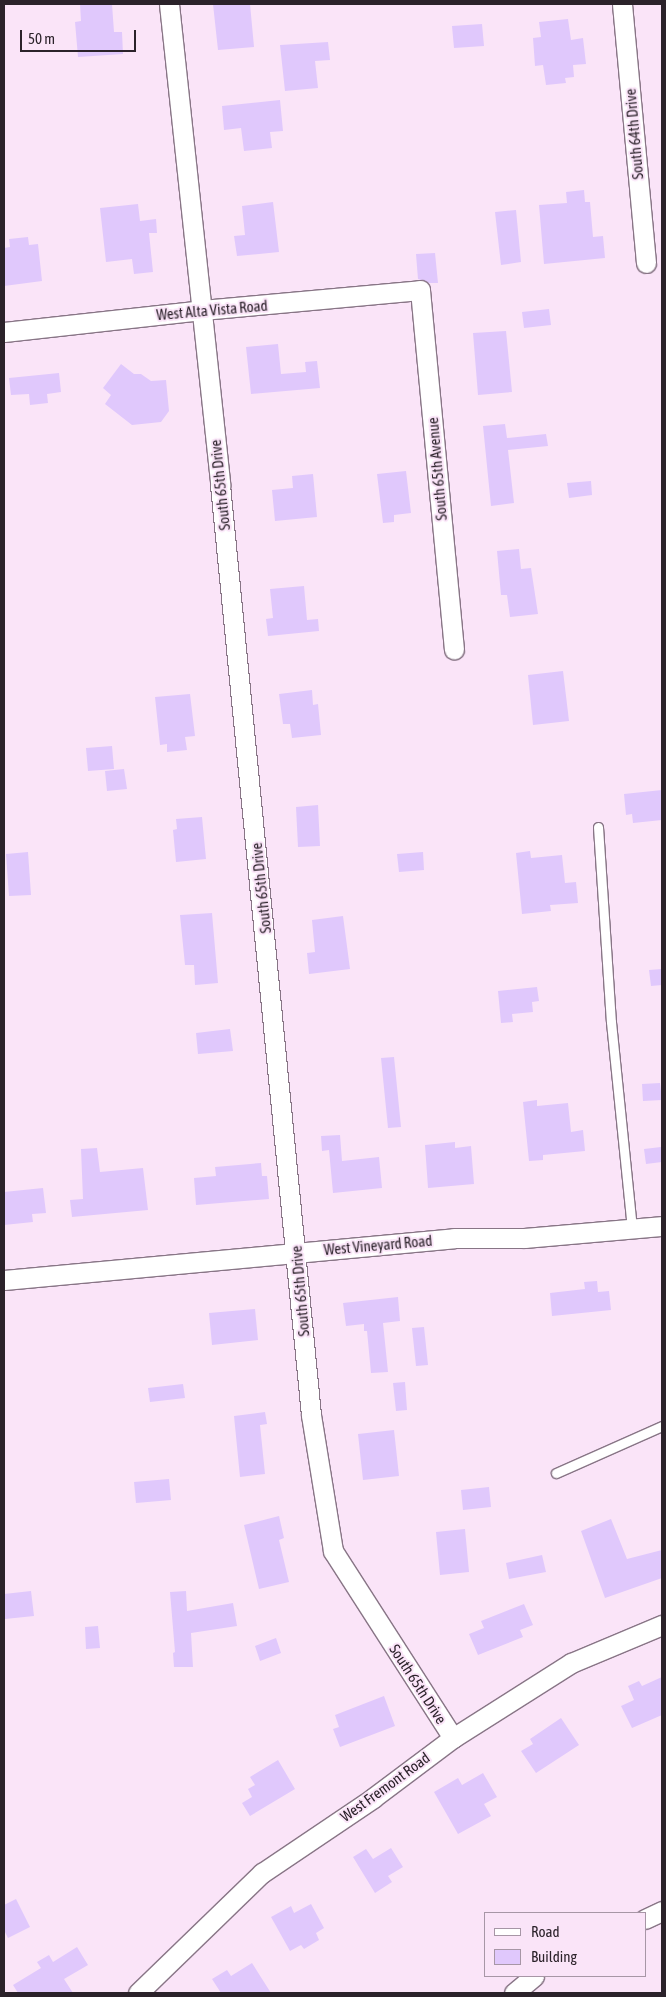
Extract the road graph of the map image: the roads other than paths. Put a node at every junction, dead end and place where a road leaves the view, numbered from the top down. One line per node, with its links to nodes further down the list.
1 (169, 4): 5 (street, South 65th Drive)
2 (622, 4): 3 (street, South 64th Drive)
3 (646, 264)
4 (420, 290): 5 (street, West Alta Vista Road); 7 (street, South 65th Avenue)
5 (202, 310): 6 (street, West Alta Vista Road); 11 (street, South 65th Drive)
6 (4, 332)
7 (454, 649)
8 (598, 827): 10 (lane)
9 (662, 1226): 10 (street, West Vineyard Road)
10 (632, 1229): 11 (street, West Vineyard Road)
11 (297, 1252): 12 (street, West Vineyard Road); 16 (street, South 65th Drive)
12 (4, 1280)
13 (662, 1426): 14 (lane)
14 (556, 1473)
15 (662, 1625): 16 (street, West Fremont Road)
16 (452, 1738): 20 (street, West Fremont Road)
17 (662, 1911): 18 (street)
18 (646, 1919)
19 (533, 1977): 21 (street)
20 (138, 1993)
21 (514, 1993)

